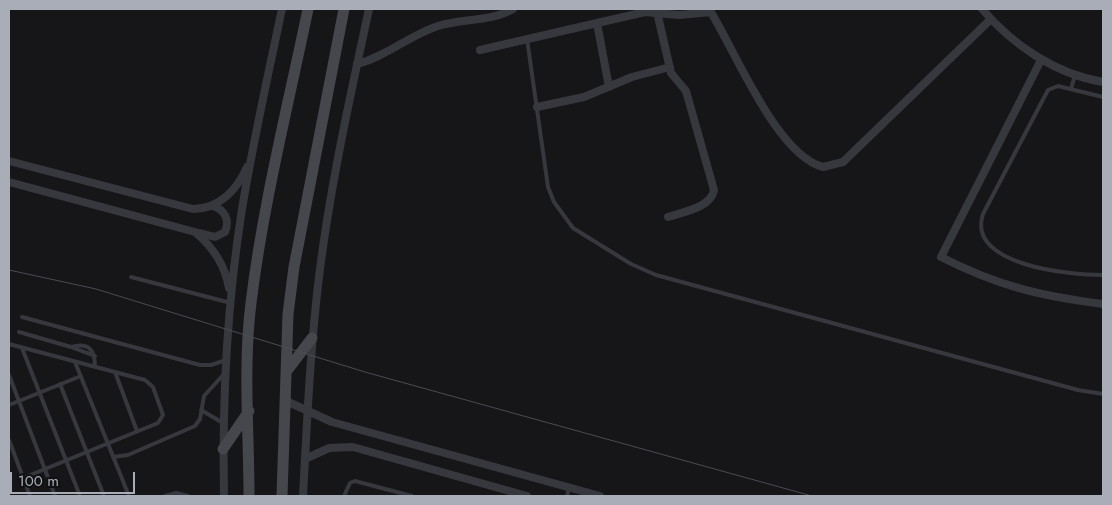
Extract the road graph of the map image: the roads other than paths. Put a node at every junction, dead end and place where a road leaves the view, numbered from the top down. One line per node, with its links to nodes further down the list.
1 (282, 9): 22 (street)
2 (308, 9): 52 (main road)
3 (344, 9): 42 (main road)
4 (369, 9): 14 (street)
5 (513, 9): 14 (street)
6 (982, 9): 9 (street)
7 (710, 10): 8 (street); 9 (street)
8 (657, 12): 10 (street); 15 (street)
9 (991, 19): 13 (street)
10 (597, 24): 11 (street); 18 (street)
11 (527, 39): 12 (street); 21 (lane)
12 (480, 50)
13 (1041, 60): 16 (street); 31 (street)
14 (357, 64): 34 (street)
15 (670, 67): 18 (street); 26 (street)
16 (1075, 75): 17 (street); 19 (lane)
17 (1103, 82)
18 (609, 86): 21 (street)
19 (1071, 89): 20 (lane); 28 (lane)
20 (1103, 97)
21 (536, 107): 47 (lane)
22 (252, 153): 25 (street); 30 (street)
23 (9, 161): 25 (street)
24 (9, 182): 27 (street)
25 (214, 206): 27 (street)
26 (668, 217)
27 (195, 232): 30 (street)
28 (1103, 275)
29 (131, 277): 30 (lane)
30 (230, 302): 37 (street)
31 (1103, 304)
32 (22, 317): 37 (lane)
33 (19, 332): 39 (lane)
34 (312, 338): 42 (main road); 53 (street)
35 (9, 344): 36 (lane)
36 (22, 348): 38 (lane); 46 (lane)
37 (226, 360): 41 (street)
38 (75, 362): 39 (lane); 44 (lane)
39 (95, 367): 40 (lane)
40 (115, 372): 55 (lane); 55 (lane)
41 (225, 372): 51 (lane); 54 (street)
42 (286, 372): 48 (main road)
43 (9, 375): 49 (lane)
44 (81, 376): 45 (lane); 57 (lane)
45 (60, 384): 46 (lane); 59 (lane)
46 (40, 392): 49 (lane); 62 (lane)
47 (1103, 394)
48 (284, 400): 53 (street); 75 (main road)
49 (19, 401): 50 (lane); 63 (lane)
50 (9, 405)
51 (201, 410): 54 (lane); 60 (lane)
52 (249, 411): 58 (main road); 74 (main road)
53 (308, 412): 61 (street); 65 (street)
54 (224, 424): 58 (street)
55 (138, 431): 57 (lane)
56 (9, 440): 64 (lane)
57 (108, 443): 59 (lane); 60 (lane)
58 (223, 449): 73 (street)
59 (86, 452): 62 (lane); 69 (lane)
60 (113, 457): 70 (lane)
61 (305, 459): 76 (street); 79 (street)
62 (66, 460): 63 (lane); 68 (lane)
63 (45, 469): 64 (lane); 67 (lane)
64 (23, 478): 66 (lane)
65 (569, 488): 80 (lane); 81 (street)
66 (30, 496)
67 (55, 496)
68 (80, 496)
69 (104, 496)
70 (129, 496)
71 (165, 496): 72 (lane)
72 (185, 496)
73 (224, 496)
74 (249, 496)
75 (282, 496)
76 (303, 496)
77 (344, 496): 78 (lane)
78 (412, 496)
79 (527, 496)
80 (567, 496)
81 (600, 496)

